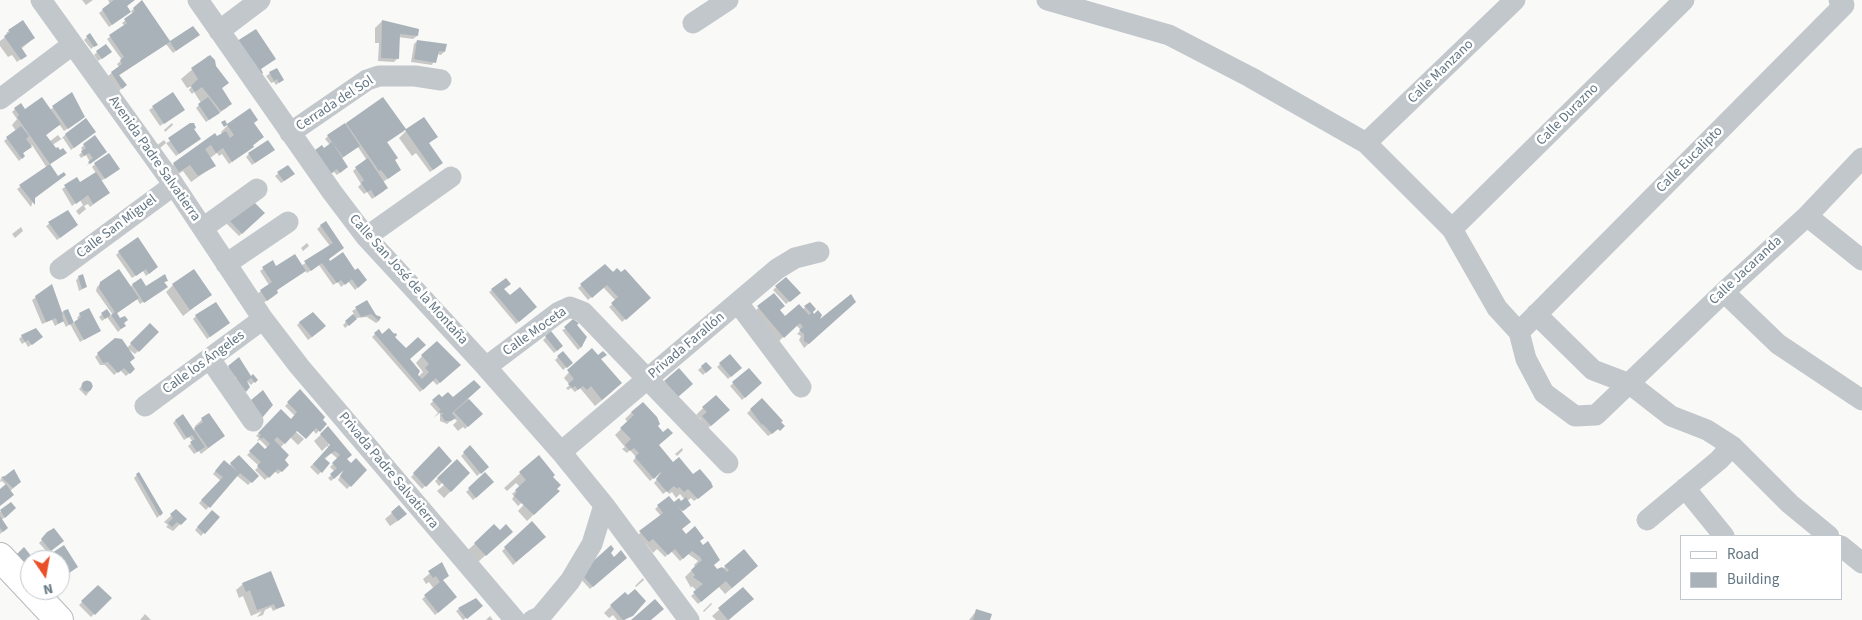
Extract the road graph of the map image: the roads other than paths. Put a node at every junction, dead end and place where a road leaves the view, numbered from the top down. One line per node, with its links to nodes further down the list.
1 (41, 0): 11 (street, Avenida Padre Salvatierra)
2 (198, 0): 10 (street, Calle San José de la Montaña)
3 (260, 0): 10 (street)
4 (728, 0): 9 (street)
5 (1047, 0): 15 (street)
6 (1515, 0): 15 (street, Calle Manzano)
7 (1684, 0): 23 (street, Calle Durazno)
8 (1841, 2): 31 (street, Calle Eucalipto)
9 (693, 23)
10 (219, 31): 14 (street, Calle San José de la Montaña)
11 (72, 45): 13 (street); 18 (street, Avenida Padre Salvatierra)
12 (441, 80): 14 (street, Cerrada del Sol)
13 (0, 99)
14 (290, 133): 24 (street, Calle San José de la Montaña)
15 (1366, 144): 23 (street)
16 (1862, 158): 20 (street, Calle Jacaranda)
17 (451, 177): 24 (street)
18 (174, 185): 22 (street, Avenida Padre Salvatierra); 28 (street, Calle San Miguel)
19 (257, 189): 22 (street)
20 (1807, 216): 26 (street); 29 (street, Calle Jacaranda)
21 (288, 222): 27 (street)
22 (202, 228): 27 (street, Avenida Padre Salvatierra)
23 (1452, 229): 33 (street)
24 (366, 237): 35 (street, Calle San José de la Montaña)
25 (819, 252): 30 (street, Privada Farallón)
26 (1862, 260)
27 (226, 264): 32 (street, Avenida Padre Salvatierra)
28 (60, 269)
29 (1724, 292): 37 (street, Calle Jacaranda); 39 (street)
30 (738, 303): 36 (street, Privada Farallón); 38 (street)
31 (1536, 314): 33 (street, Calle Eucalipto); 37 (street)
32 (263, 319): 34 (street, Calle los Ángeles); 56 (street, Privada Padre Salvatierra)
33 (1519, 332): 37 (street, Calle Jacaranda)
34 (210, 359): 40 (street, Calle los Ángeles); 41 (street)
35 (486, 367): 36 (street, Calle Moceta); 43 (street, Calle San José de la Montaña)
36 (648, 378): 43 (street, Privada Farallón); 44 (street)
37 (1630, 384): 42 (street)
38 (801, 387)
39 (1862, 400)
40 (145, 406)
41 (253, 421)
42 (1732, 446): 45 (street); 49 (street)
43 (561, 452): 46 (street, Calle San José de la Montaña)
44 (728, 463)
45 (1685, 488): 47 (street); 48 (street)
46 (604, 505): 57 (street); 58 (street, Calle San José de la Montaña)
47 (1647, 520)
48 (1723, 535)
49 (1828, 535)
50 (1842, 547): 52 (street)
51 (0, 557): 53 (main road)
52 (1862, 562)
53 (20, 579)
54 (40, 600): 55 (main road)
55 (59, 620)
56 (515, 620)
57 (533, 620)
58 (689, 620)

